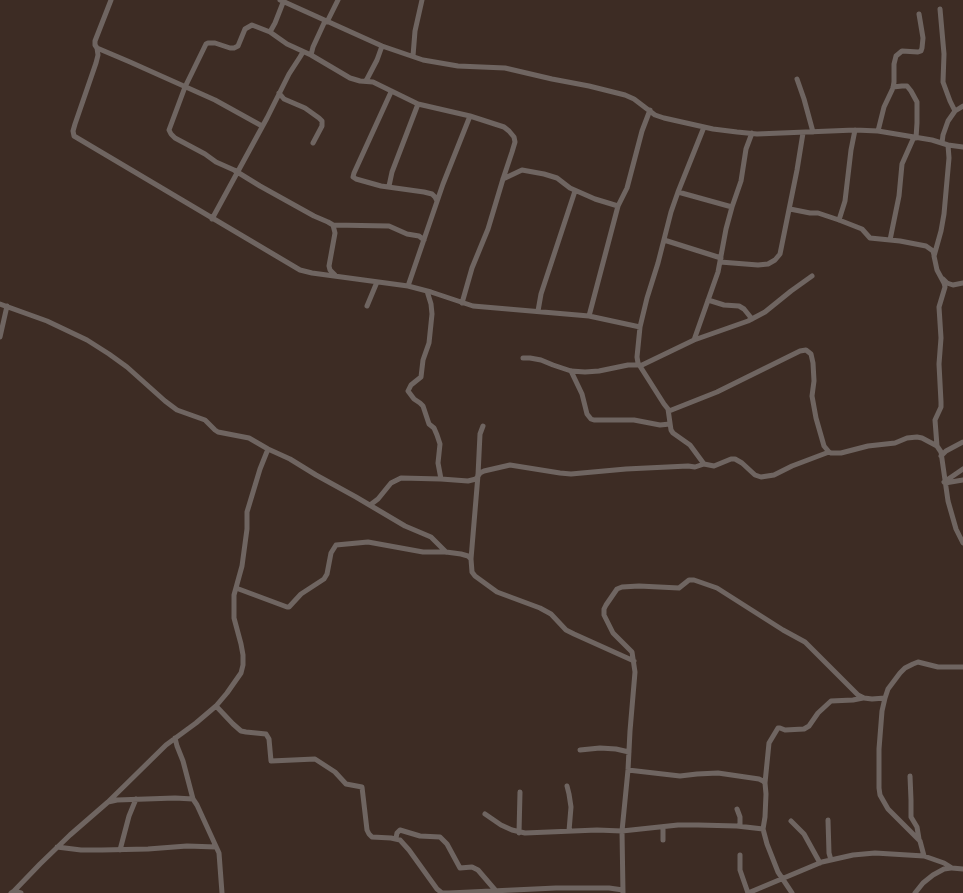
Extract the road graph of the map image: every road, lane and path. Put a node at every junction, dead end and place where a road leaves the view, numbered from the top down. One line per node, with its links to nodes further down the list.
1 (111, 0): 10 (street)
2 (338, 0): 7 (street)
3 (422, 0): 13 (street)
4 (283, 1): 7 (street); 8 (street)
5 (940, 9): 23 (street)
6 (919, 14): 17 (street)
7 (326, 21): 9 (street); 12 (street)
8 (270, 32): 11 (street); 16 (street)
9 (382, 46): 13 (street); 15 (street)
10 (97, 48): 16 (street); 45 (street)
11 (303, 52): 12 (street); 19 (street)
12 (311, 55): 15 (street)
13 (414, 56): 22 (street)
14 (797, 79): 29 (street)
15 (366, 81): 18 (street)
16 (185, 86): 25 (street); 36 (street)
17 (893, 87): 28 (street); 32 (street)
18 (391, 92): 20 (street); 38 (street)
19 (279, 93): 25 (street); 33 (street)
20 (418, 104): 24 (street); 38 (street)
21 (963, 106): 23 (street)
22 (650, 110): 26 (street); 42 (street)
23 (955, 111): 34 (street)
24 (470, 116): 37 (street); 41 (street)
25 (262, 126): 36 (street)
26 (704, 127): 31 (street); 40 (street)
27 (855, 130): 28 (street); 29 (street); 46 (street)
28 (878, 131): 32 (street)
29 (813, 132): 30 (street)
30 (803, 133): 31 (street); 44 (street)
31 (752, 134): 43 (street)
32 (915, 137): 34 (street); 50 (street)
33 (314, 142)
34 (945, 144): 35 (street); 51 (street)
35 (963, 147)
36 (237, 172): 45 (street); 47 (street)
37 (503, 179): 39 (street); 61 (street)
38 (389, 186): 41 (street)
39 (575, 191): 42 (street); 65 (street)
40 (678, 192): 43 (street); 49 (street)
41 (437, 201): 48 (street)
42 (618, 206): 66 (street)
43 (732, 207): 52 (street)
44 (790, 209): 46 (street); 52 (street)
45 (212, 219): 53 (street)
46 (839, 220): 50 (street)
47 (333, 225): 48 (street); 53 (street)
48 (424, 240): 58 (street)
49 (664, 240): 52 (street); 68 (street)
50 (890, 240): 51 (street)
51 (934, 256): 55 (street)
52 (720, 260): 60 (street)
53 (336, 276): 56 (street)
54 (812, 276): 67 (street)
55 (942, 279): 57 (street); 78 (street)
56 (377, 282): 58 (street); 64 (street)
57 (963, 283)
58 (408, 286): 59 (street)
59 (427, 291): 61 (street); 85 (street)
60 (708, 300): 67 (street); 70 (street)
61 (462, 303): 65 (street)
62 (0, 304): 63 (street)
63 (7, 306): 69 (street); 79 (street)
64 (367, 306)
65 (538, 311): 66 (street)
66 (589, 316): 68 (street)
67 (752, 319): 70 (street)
68 (640, 327): 72 (street)
69 (0, 336)
70 (694, 340): 72 (street)
71 (522, 358): 73 (street)
72 (639, 366): 73 (street); 74 (street)
73 (571, 371): 75 (street)
74 (669, 411): 75 (street); 80 (street)
75 (670, 424): 82 (street)
76 (483, 426): 84 (street)
77 (963, 442): 81 (street)
78 (937, 446): 80 (street); 81 (street)
79 (268, 449): 88 (street); 92 (street)
80 (829, 452): 82 (street)
81 (941, 456): 87 (street)
82 (704, 464): 84 (street)
83 (963, 469): 87 (street)
84 (478, 475): 85 (street); 91 (street)
85 (441, 479): 88 (street)
86 (963, 480): 87 (street)
87 (945, 482): 89 (street)
88 (370, 505): 90 (street)
89 (963, 543)
90 (446, 552): 91 (street); 92 (street)
91 (471, 559): 93 (street)
92 (236, 588): 97 (street)
93 (634, 661): 95 (street); 100 (street)
94 (963, 667): 96 (street)
95 (864, 698): 96 (street); 103 (street)
96 (885, 698): 121 (street)
97 (216, 706): 98 (street); 119 (street)
98 (175, 738): 107 (street); 108 (street)
99 (580, 750): 100 (street)
100 (629, 752): 101 (street)
101 (628, 770): 103 (street); 117 (street)
102 (910, 776): 121 (street)
103 (765, 783): 115 (street)
104 (566, 786): 116 (street)
105 (520, 792): 118 (street)
106 (136, 799): 107 (street); 108 (street); 124 (street)
107 (193, 799): 123 (street)
108 (108, 802): 122 (street)
109 (737, 809): 113 (street)
110 (485, 814): 118 (street)
111 (828, 820): 127 (street)
112 (791, 821): 128 (street)
113 (740, 826): 114 (street); 115 (street)
114 (663, 827): 117 (street); 120 (street)
115 (764, 829): 131 (street)
116 (569, 831): 117 (street); 118 (street)
117 (622, 831): 135 (street)
118 (519, 833)
119 (396, 838): 132 (street); 138 (street)
120 (663, 840)
121 (920, 840): 126 (street)
122 (57, 847): 124 (street); 134 (street)
123 (216, 847): 124 (street); 137 (street)
124 (120, 850)
125 (740, 855): 139 (street)
126 (924, 856): 127 (street); 129 (street)
127 (831, 860): 128 (street)
128 (820, 863): 131 (street)
129 (952, 868): 130 (street); 141 (street)
130 (963, 870)
131 (782, 879): 139 (street); 140 (street)
132 (496, 890): 133 (street); 138 (street)
133 (522, 891): 135 (street)
134 (12, 892): 136 (street)
135 (623, 892)
136 (21, 893)
137 (222, 893)
138 (449, 893)
139 (748, 893)
140 (792, 893)
141 (915, 893)

